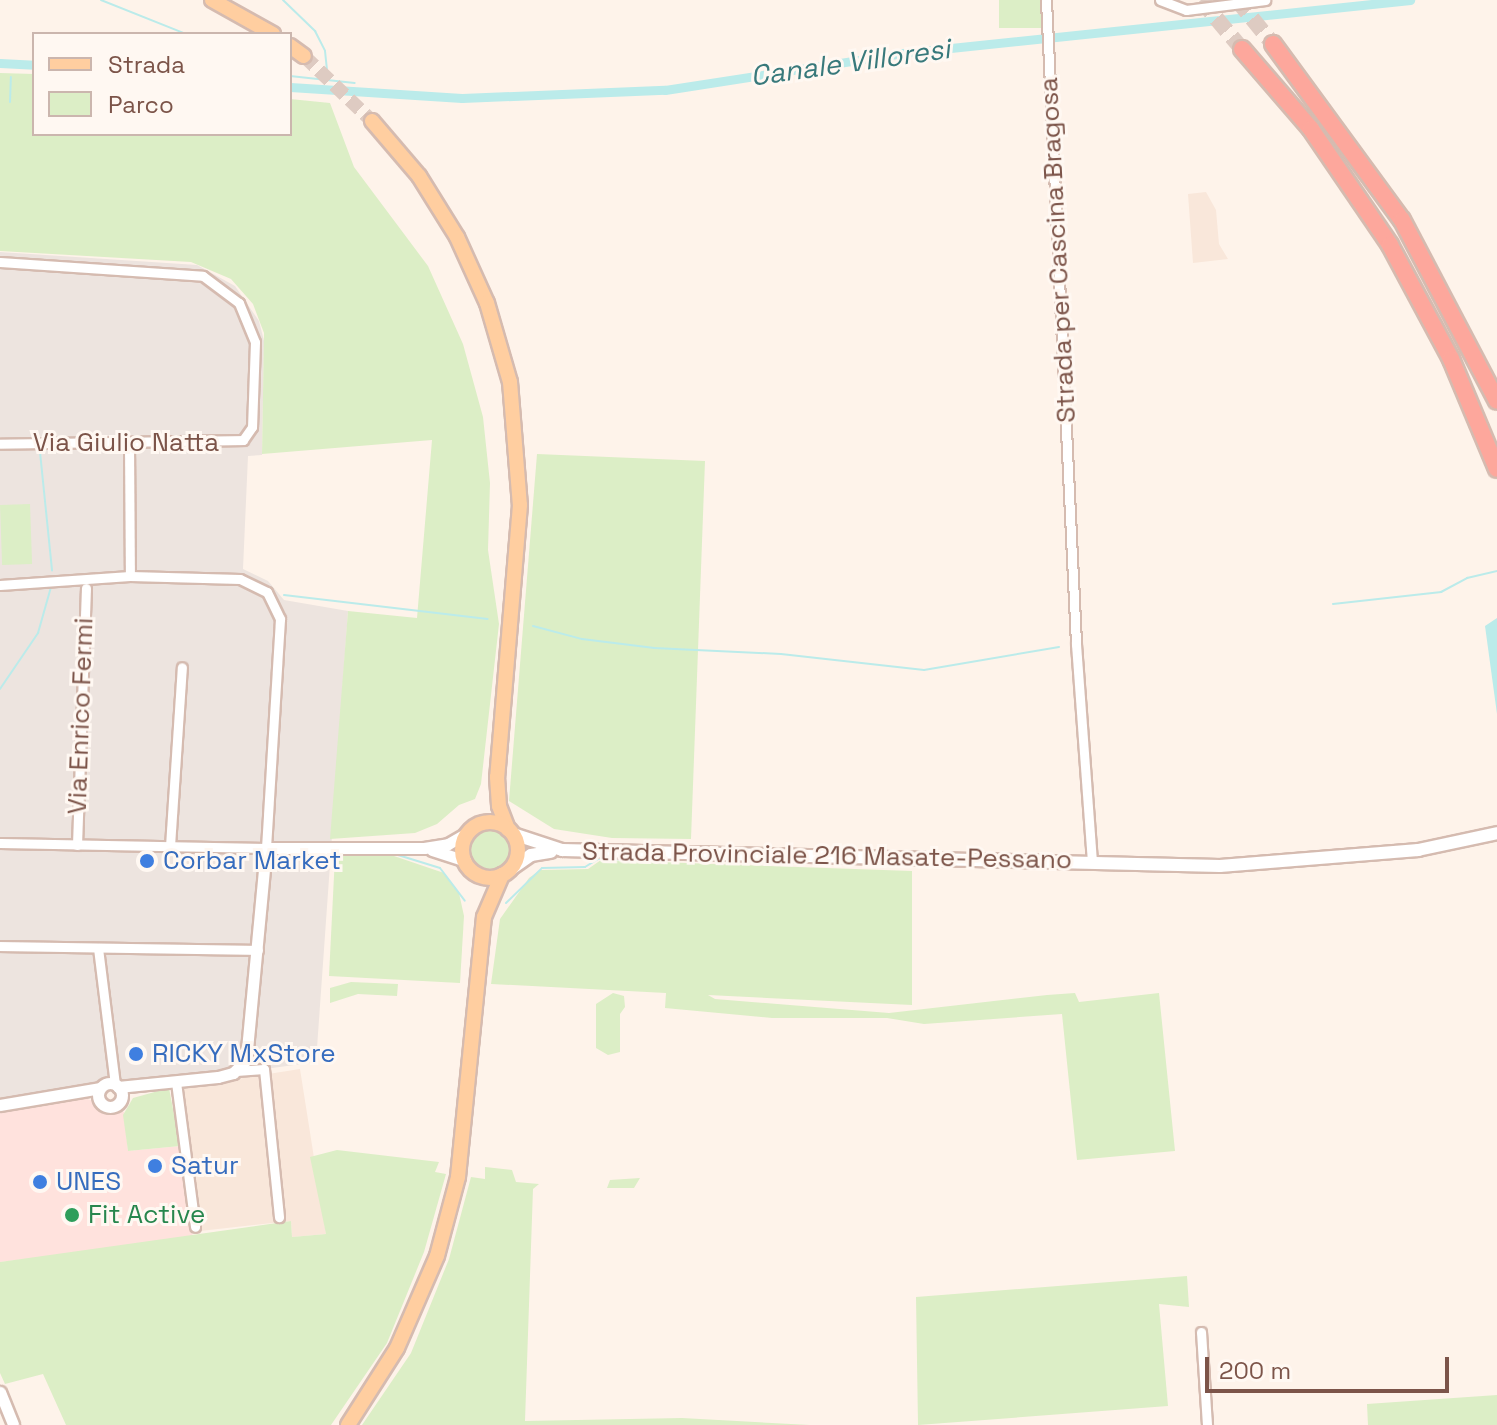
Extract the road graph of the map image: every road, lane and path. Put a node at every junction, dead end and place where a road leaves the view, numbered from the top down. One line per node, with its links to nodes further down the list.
1 (212, 0): 5 (main road)
2 (1046, 0): 30 (street, Strada per Cascina Bragosa)
3 (1160, 0): 4 (street)
4 (1265, 0)
5 (269, 32)
6 (1273, 44): 12 (highway)
7 (292, 47): 9 (main road)
8 (1242, 49): 15 (highway)
9 (304, 56)
10 (372, 121): 20 (main road)
11 (0, 262): 13 (street, Via Giulio Natta)
12 (1497, 401)
13 (129, 443): 14 (street, Via Giulio Natta); 16 (street)
14 (0, 444)
15 (1497, 469)
16 (130, 576): 17 (street); 27 (street)
17 (0, 585)
18 (86, 588): 25 (street, Via Enrico Fermi)
19 (182, 667): 26 (street)
20 (497, 777): 21 (main road); 22 (main road)
21 (472, 830): 22 (main road); 28 (street); 31 (main road)
22 (511, 832): 29 (main road); 32 (main road)
23 (1497, 833): 30 (main road, Strada Provinciale 216 Masate-Pessano)
24 (0, 843): 25 (street)
25 (77, 845): 26 (street)
26 (170, 846): 27 (street)
27 (266, 848): 28 (street); 36 (street)
28 (424, 848): 31 (street)
29 (562, 850): 30 (main road, Strada Provinciale 216 Masate-Pessano); 32 (main road)
30 (1092, 862)
31 (468, 866): 32 (main road); 33 (main road)
32 (506, 872): 33 (main road)
33 (484, 917): 48 (main road)
34 (0, 946): 35 (street)
35 (98, 948): 36 (street); 39 (street)
36 (258, 950): 37 (street)
37 (236, 1071): 38 (street); 43 (street)
38 (176, 1082): 39 (street); 44 (street)
39 (111, 1086): 40 (street); 41 (street); 41 (street)
40 (73, 1095): 41 (street); 42 (street)
41 (100, 1103)
42 (0, 1105)
43 (279, 1217)
44 (195, 1227)
45 (1201, 1332): 49 (street)
46 (0, 1392): 47 (street)
47 (13, 1425)
48 (348, 1425)
49 (1207, 1425)

